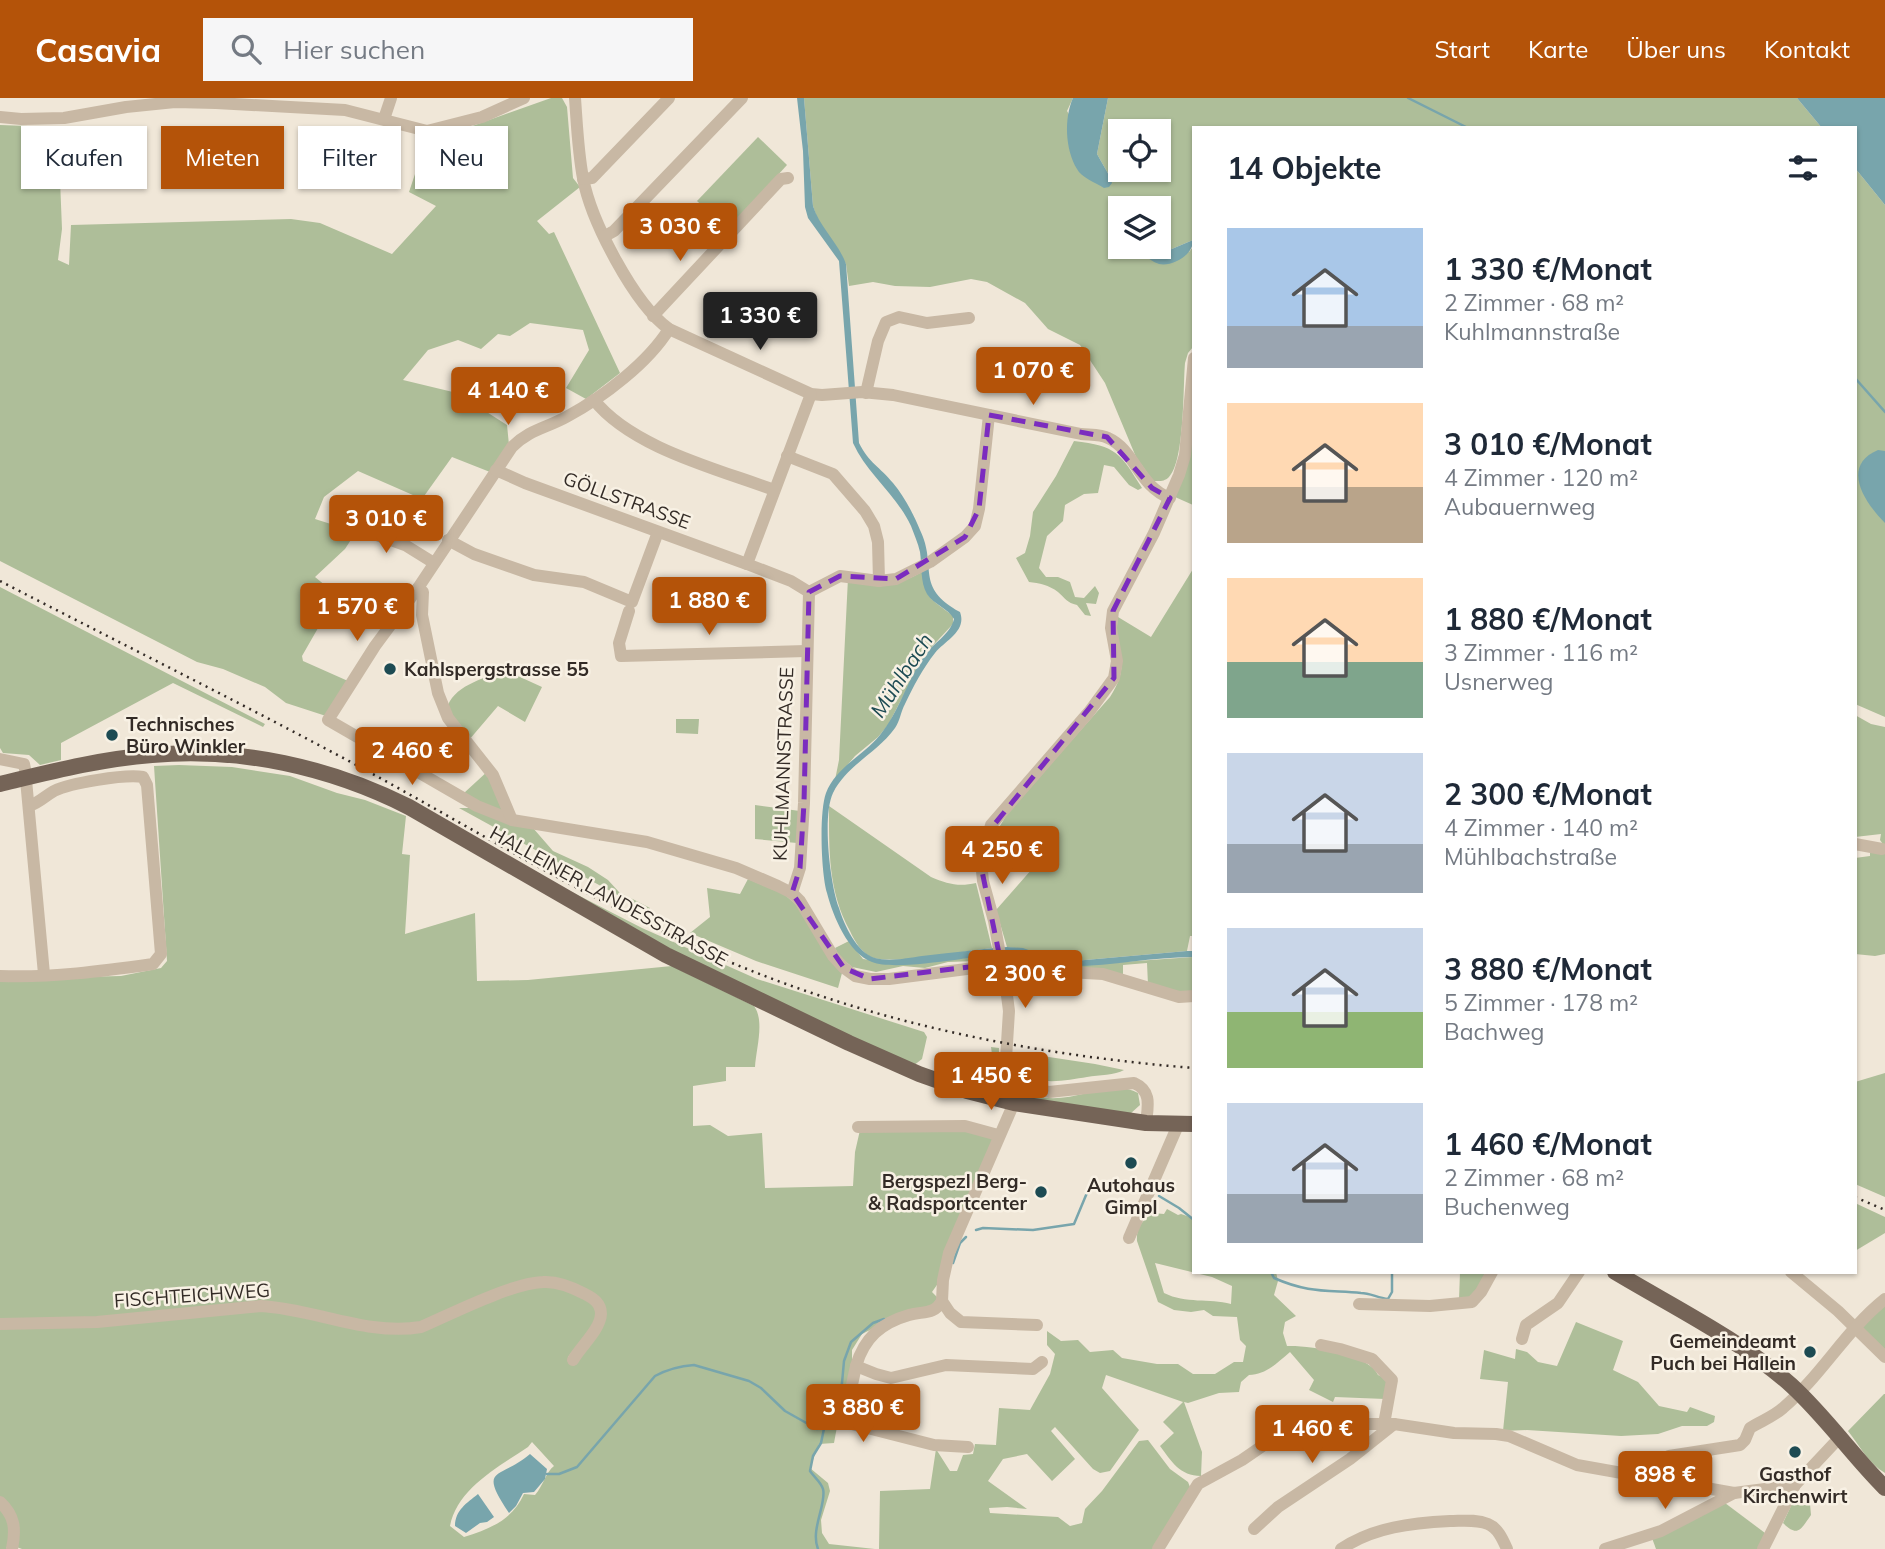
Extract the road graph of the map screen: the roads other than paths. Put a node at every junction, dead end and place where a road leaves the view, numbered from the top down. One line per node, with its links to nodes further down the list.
1 (391, 98): 10 (street)
2 (524, 98): 10 (street)
3 (575, 98): 12 (street)
4 (669, 98): 12 (street)
5 (742, 98): 13 (street)
6 (225, 100): 7 (street); 8 (street)
7 (125, 102): 9 (street)
8 (345, 104): 10 (street)
9 (0, 117)
10 (384, 119)
11 (788, 178): 14 (street)
12 (583, 179): 13 (street)
13 (605, 236): 14 (street)
14 (653, 316): 16 (street)
15 (969, 318): 18 (street)
16 (670, 329): 19 (street); 20 (street)
17 (1192, 380): 25 (street)
18 (864, 392): 19 (street); 21 (street)
19 (811, 394): 22 (street)
20 (594, 400): 23 (street); 24 (street)
21 (989, 415): 25 (street); 31 (street)
22 (787, 456): 24 (street); 31 (street)
23 (496, 470): 27 (street, GÖLLSTRASSE); 28 (street)
24 (774, 489): 30 (street)
25 (1170, 498): 44 (street)
26 (349, 525): 29 (street)
27 (658, 531): 28 (street); 30 (street, GÖLLSTRASSE)
28 (448, 540): 29 (street)
29 (434, 563): 32 (street)
30 (747, 564): 33 (street)
31 (879, 580): 33 (street)
32 (418, 588): 40 (street); 40 (street)
33 (808, 592): 35 (street, KUHLMANNSTRASSE)
34 (629, 611): 35 (street)
35 (806, 651): 43 (street, KUHLMANNSTRASSE)
36 (0, 759): 37 (street)
37 (26, 778): 38 (main road, HALLEINER LANDESSTRASSE); 39 (street); 48 (main road, HALLEINER LANDESSTRASSE)
38 (0, 784)
39 (29, 806): 45 (street); 45 (street)
40 (512, 820): 43 (street)
41 (1857, 844): 42 (street)
42 (1882, 849)
43 (792, 893): 44 (street)
44 (1000, 954): 47 (street); 49 (street)
45 (44, 974): 46 (street)
46 (0, 976)
47 (1192, 996)
48 (1014, 1103): 49 (main road, HALLEINER LANDESSTRASSE); 52 (street)
49 (1146, 1123): 50 (main road, HALLEINER LANDESSTRASSE)
50 (1186, 1124): 53 (street)
51 (858, 1127): 52 (street)
52 (998, 1135): 59 (street)
53 (1129, 1238)
54 (1491, 1274): 60 (street)
55 (1577, 1274): 64 (street)
56 (1618, 1274): 70 (main road)
57 (1793, 1274): 63 (street)
58 (1885, 1299): 63 (street)
59 (942, 1301): 62 (street); 69 (street)
60 (1359, 1304)
61 (0, 1324): 67 (street, FISCHTEICHWEG)
62 (1037, 1325)
63 (1854, 1326): 66 (street); 70 (street)
64 (1522, 1339)
65 (1321, 1346): 71 (street)
66 (1885, 1357)
67 (573, 1360)
68 (1042, 1362): 69 (street)
69 (856, 1366): 73 (street)
70 (1799, 1393): 72 (main road); 74 (street)
71 (1389, 1424): 77 (street); 79 (street); 81 (street)
72 (1841, 1436): 75 (street); 76 (main road)
73 (968, 1447)
74 (1669, 1456)
75 (1795, 1485): 77 (street); 85 (street)
76 (1885, 1488)
77 (1734, 1493): 84 (street)
78 (0, 1502): 80 (street)
79 (1254, 1529)
80 (12, 1549)
81 (1158, 1549)
82 (1341, 1549): 83 (street)
83 (1507, 1549)
84 (1605, 1549)
85 (1763, 1549)

